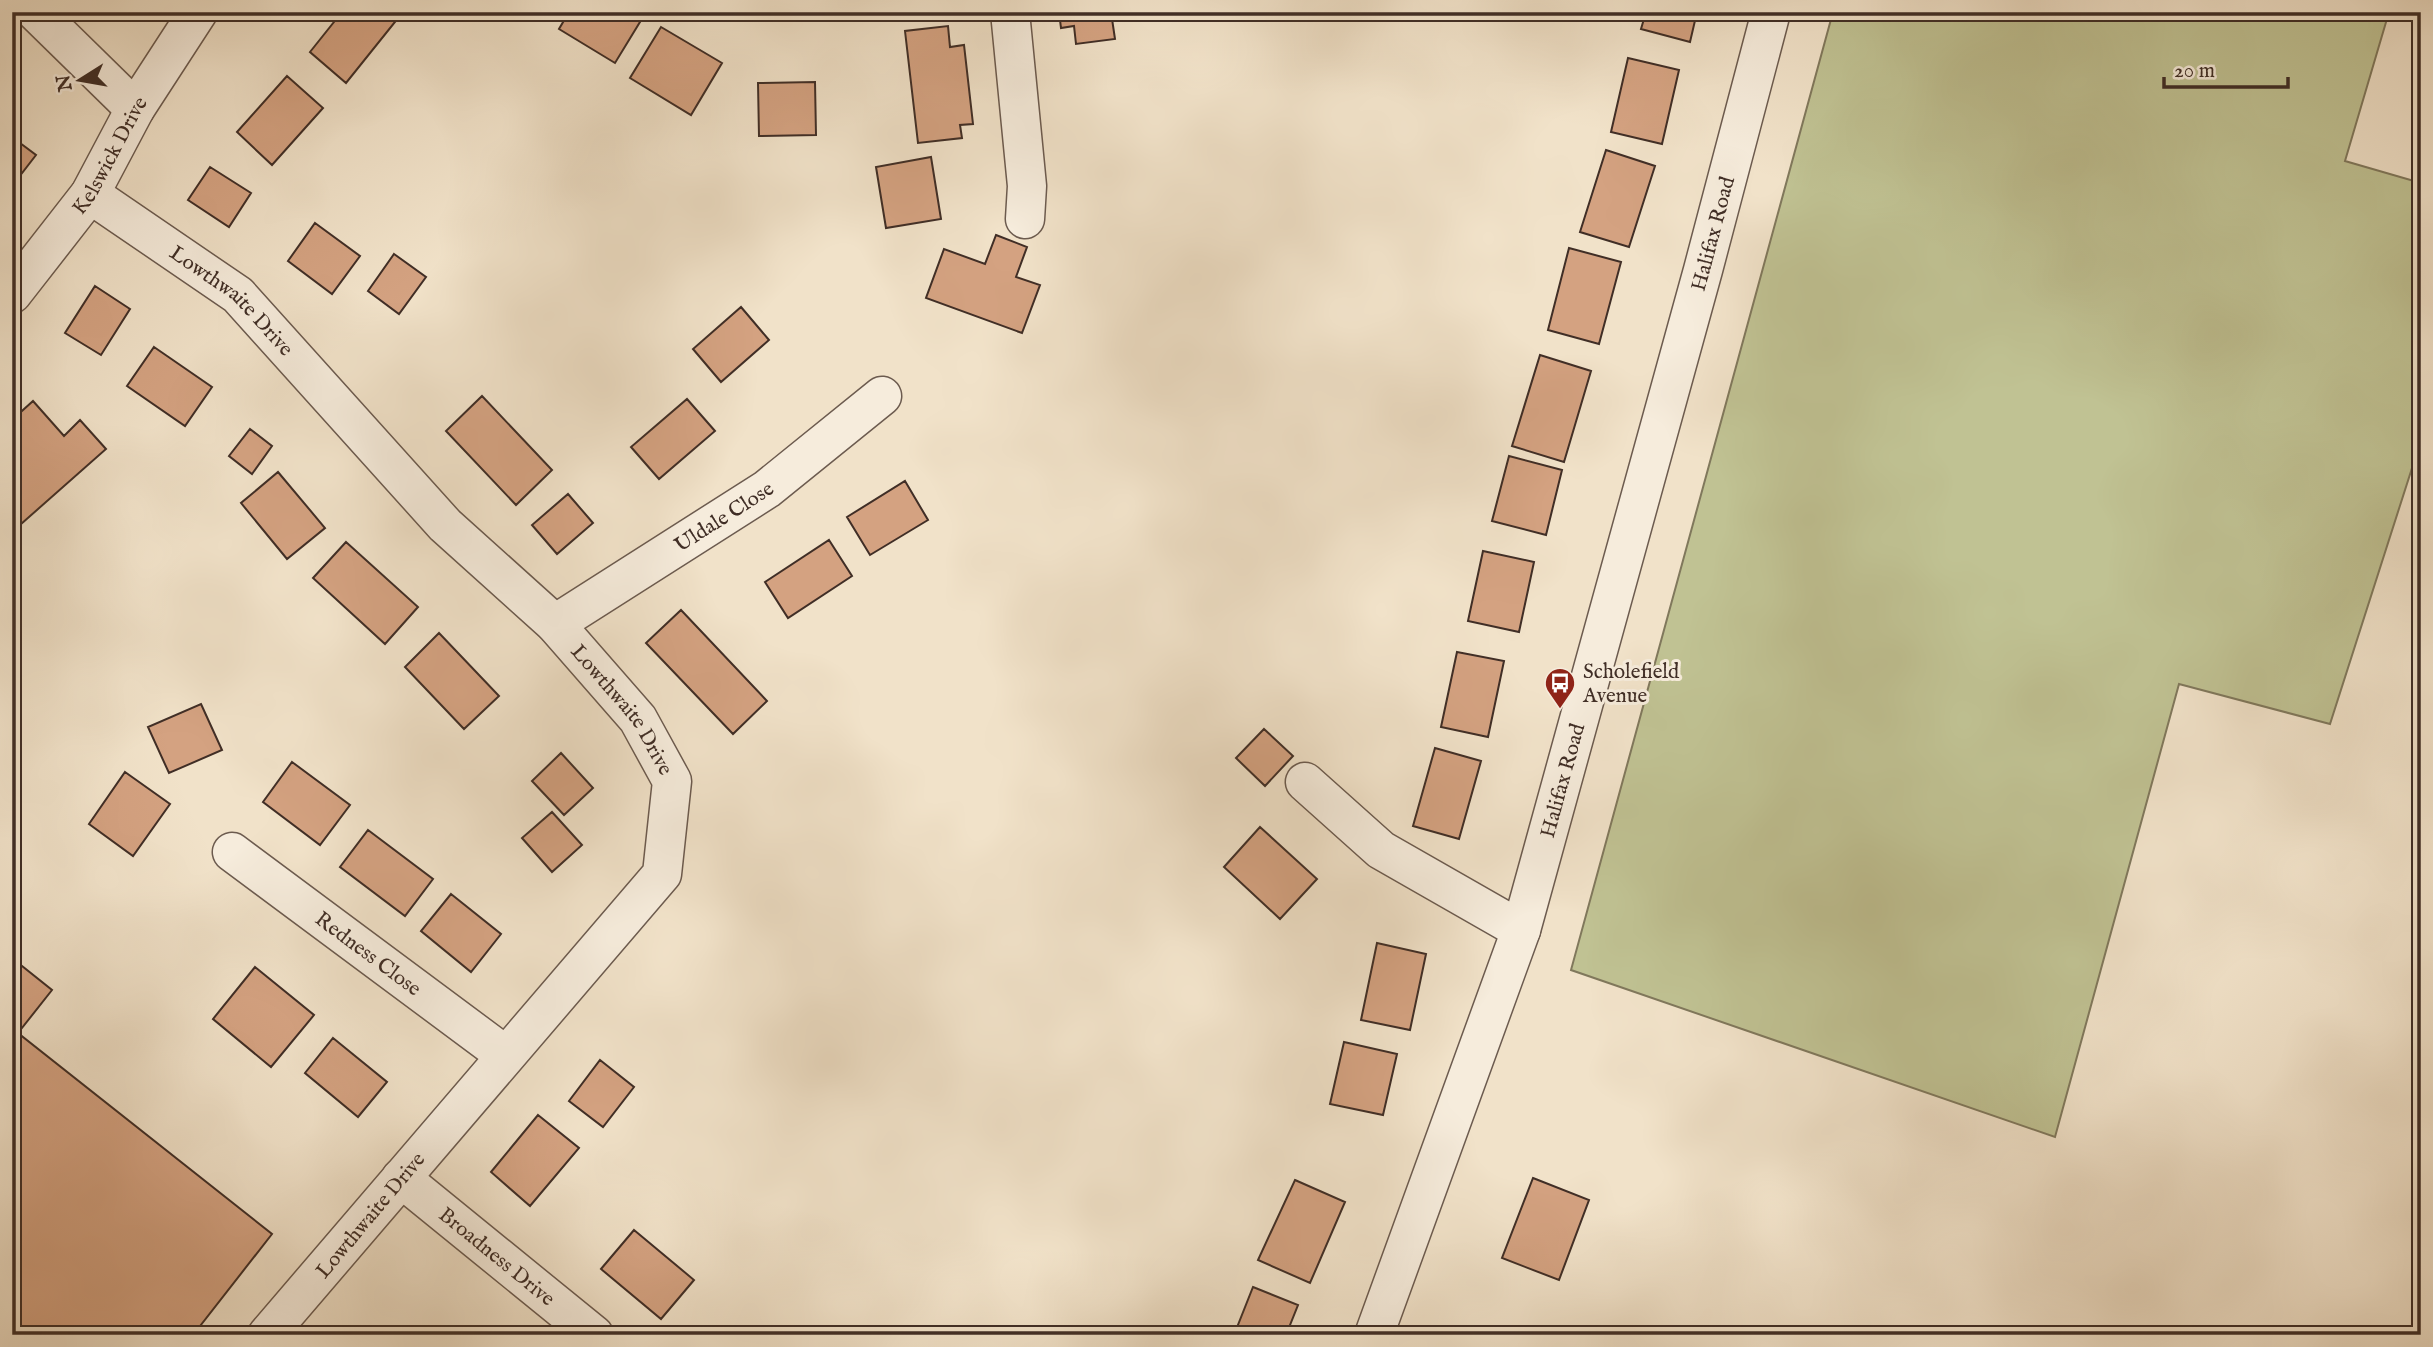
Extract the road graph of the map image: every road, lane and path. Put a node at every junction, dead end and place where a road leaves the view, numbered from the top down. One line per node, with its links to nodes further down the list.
1 (36, 12): 5 (street)
2 (198, 12): 5 (street, Kelswick Drive)
3 (1010, 12): 7 (street)
4 (1771, 12): 13 (street, Halifax Road)
5 (135, 109): 6 (street, Kelswick Drive)
6 (90, 194): 8 (street, Kelswick Drive); 10 (street, Lowthwaite Drive)
7 (1025, 219)
8 (12, 294)
9 (882, 396): 10 (street, Uldale Close)
10 (555, 624): 14 (street, Lowthwaite Drive)
11 (1305, 782): 13 (street)
12 (232, 852): 14 (street, Redness Close)
13 (1521, 930): 18 (street, Halifax Road)
14 (505, 1055): 15 (street, Lowthwaite Drive)
15 (401, 1178): 16 (street, Lowthwaite Drive); 17 (street, Broadness Drive)
16 (267, 1335)
17 (594, 1335)
18 (1374, 1335)

